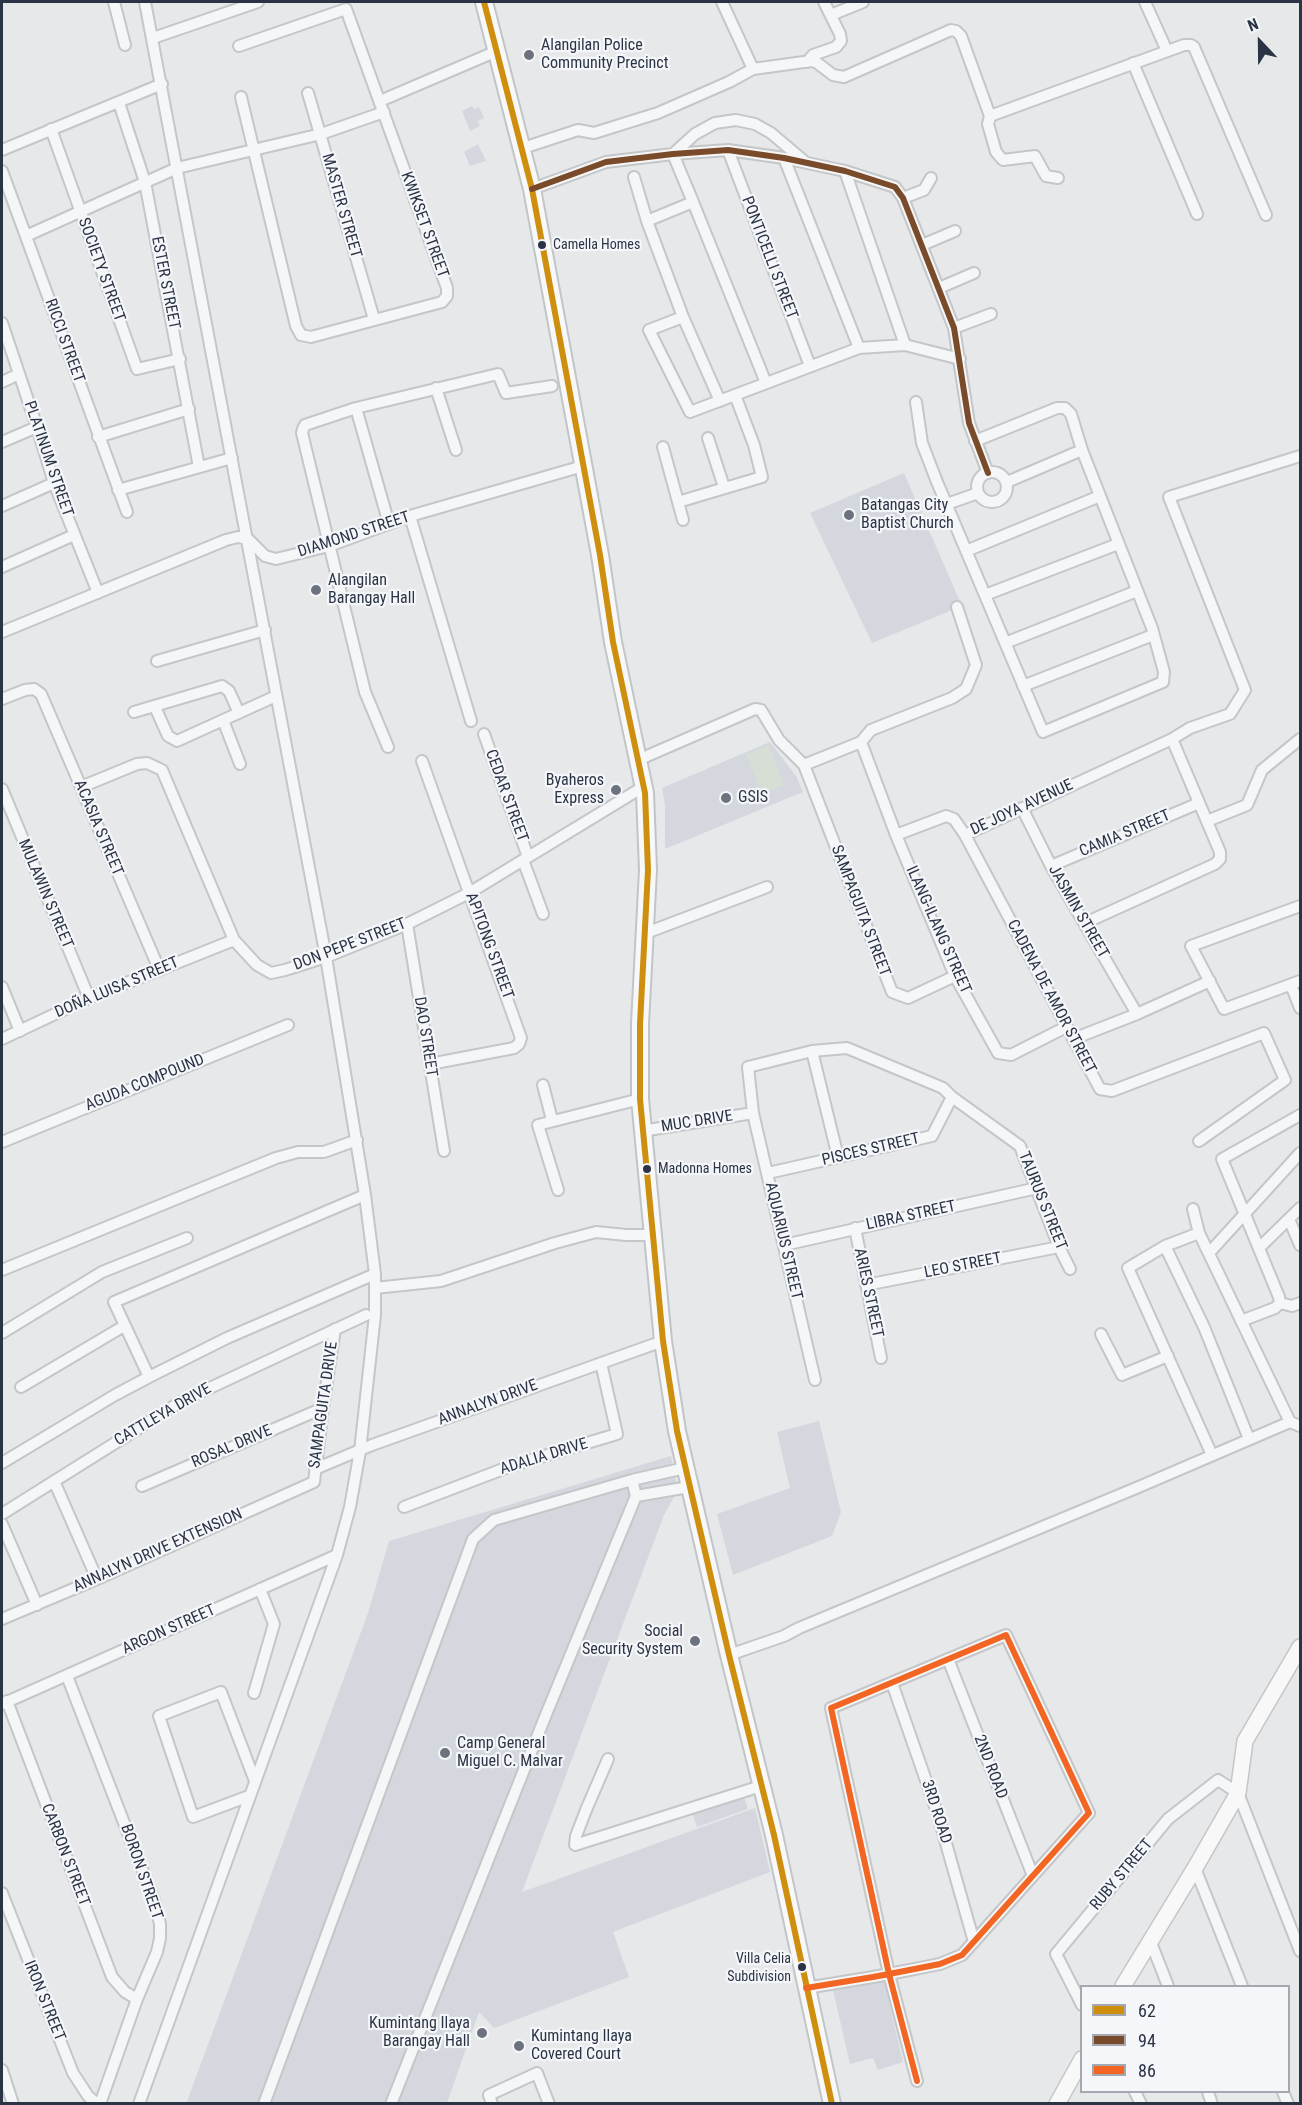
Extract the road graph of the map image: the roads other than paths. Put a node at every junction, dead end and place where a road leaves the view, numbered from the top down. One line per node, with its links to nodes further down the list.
1 (114, 2): 11 (street)
2 (145, 2): 10 (street)
3 (258, 2): 10 (street)
4 (484, 2): 13 (main road)
5 (722, 2): 17 (street)
6 (824, 2): 9 (street)
7 (862, 2): 9 (street)
8 (1145, 2): 14 (street)
9 (831, 15): 15 (street)
10 (153, 38): 18 (street)
11 (125, 45)
12 (239, 46): 22 (street)
13 (497, 51): 22 (street); 26 (main road)
14 (1167, 51): 16 (street); 45 (street)
15 (807, 62): 17 (street); 23 (street)
16 (1133, 63): 23 (street); 44 (street)
17 (753, 69): 26 (street)
18 (162, 84): 21 (street); 33 (street)
19 (308, 93): 25 (street, MASTER STREET)
20 (241, 97): 29 (street)
21 (119, 103): 24 (street); 39 (street, ESTER STREET)
22 (382, 106): 25 (street); 54 (street, KWIKSET STREET)
23 (990, 116): 38 (street)
24 (51, 129): 27 (street); 43 (street, SOCIETY STREET)
25 (321, 134): 29 (street); 54 (street, MASTER STREET)
26 (523, 148): 40 (main road)
27 (2, 150)
28 (728, 150): 30 (street); 31 (street); 61 (street, PONTICELLI STREET)
29 (254, 151): 33 (street); 54 (street, KWIKSET STREET)
30 (673, 153): 32 (street); 40 (street); 42 (street)
31 (784, 158): 32 (street); 58 (street)
32 (806, 163): 35 (street)
33 (177, 168): 39 (street); 81 (street)
34 (2, 171): 48 (street, RICCI STREET)
35 (844, 171): 41 (street); 57 (street)
36 (634, 177): 46 (street)
37 (931, 178): 41 (street)
38 (1058, 178)
39 (145, 182): 43 (street); 59 (street, ESTER STREET)
40 (532, 189): 65 (main road)
41 (903, 198): 49 (street)
42 (693, 202): 46 (street); 64 (street)
43 (81, 212): 48 (street); 59 (street, SOCIETY STREET)
44 (1197, 214)
45 (1266, 216)
46 (646, 220): 53 (street)
47 (955, 231): 49 (street)
48 (26, 236): 73 (street, RICCI STREET)
49 (922, 245): 51 (street)
50 (974, 273): 51 (street)
51 (939, 288): 56 (street)
52 (991, 314): 56 (street)
53 (683, 317): 68 (street); 68 (street)
54 (374, 319)
55 (2, 323): 62 (street, PLATINUM STREET)
56 (954, 328): 60 (street)
57 (905, 345): 58 (street); 60 (street)
58 (859, 348): 61 (street)
59 (180, 359): 71 (street, ESTER STREET)
60 (960, 359): 75 (street)
61 (810, 366): 64 (street)
62 (19, 375): 63 (street); 72 (street, PLATINUM STREET)
63 (2, 382)
64 (766, 383): 67 (street)
65 (560, 385): 66 (street); 82 (main road)
66 (436, 388): 70 (street); 78 (street)
67 (735, 395): 68 (street); 87 (street)
68 (720, 401)
69 (916, 402): 92 (street)
70 (356, 408): 97 (street); 101 (street)
71 (189, 410): 73 (street); 83 (street, ESTER STREET)
72 (37, 427): 76 (street); 86 (street, PLATINUM STREET)
73 (98, 437): 88 (street, RICCI STREET)
74 (708, 438): 87 (street)
75 (975, 441): 79 (street); 84 (street)
76 (2, 442)
77 (663, 447): 91 (street)
78 (456, 450)
79 (1082, 450): 85 (street); 90 (street)
80 (1300, 456): 122 (street, DE JOYA AVENUE)
81 (232, 458): 83 (street); 99 (street)
82 (583, 466): 95 (street, DIAMOND STREET); 126 (main road)
83 (198, 467): 88 (street)
84 (988, 473): 85 (street); 89 (street)
85 (1007, 482): 89 (street)
86 (54, 483): 93 (street); 98 (street, PLATINUM STREET)
87 (724, 487): 91 (street)
88 (118, 490): 94 (street, RICCI STREET)
89 (978, 493): 92 (street)
90 (1100, 496): 100 (street); 102 (street)
91 (678, 502): 96 (street)
92 (947, 504): 102 (street)
93 (2, 506)
94 (127, 512)
95 (410, 516): 97 (street, DIAMOND STREET); 120 (street)
96 (683, 520)
97 (389, 524): 101 (street, DIAMOND STREET)
98 (74, 535): 103 (street); 105 (street, PLATINUM STREET)
99 (248, 539): 101 (street, DIAMOND STREET); 105 (street); 108 (street)
100 (1118, 544): 104 (street); 106 (street)
101 (329, 546): 125 (street)
102 (966, 551): 106 (street)
103 (2, 567)
104 (1137, 591): 110 (street); 111 (street)
105 (98, 593): 109 (street)
106 (985, 595): 111 (street)
107 (957, 607): 124 (street)
108 (265, 630): 112 (street); 114 (street)
109 (2, 633)
110 (1153, 636): 113 (street); 113 (street)
111 (1005, 643): 113 (street)
112 (157, 661)
113 (1023, 686)
114 (276, 696): 118 (street); 148 (street)
115 (2, 699): 130 (street, ACASIA STREET)
116 (155, 707): 117 (street); 118 (street); 119 (street)
117 (134, 712)
118 (238, 713): 119 (street)
119 (223, 720): 128 (street)
120 (471, 721)
121 (484, 734): 138 (street, CEDAR STREET)
122 (1172, 739): 133 (street); 134 (street, DE JOYA AVENUE)
123 (1300, 739): 135 (street)
124 (861, 742): 129 (street); 136 (street)
125 (388, 747)
126 (638, 760): 129 (street); 131 (main road)
127 (422, 761): 141 (street, APITONG STREET)
128 (240, 764)
129 (804, 765): 150 (street, SAMPAGUITA STREET)
130 (81, 787): 147 (street, DON PEPE STREET); 149 (street, ACASIA STREET)
131 (644, 787): 138 (street, DON PEPE STREET); 146 (main road)
132 (2, 789): 154 (street, MULAWIN STREET)
133 (1199, 803): 135 (street); 139 (street, CAMIA STREET)
134 (1022, 808): 137 (street, DE JOYA AVENUE); 139 (street, JASMIN STREET)
135 (1207, 821): 144 (street)
136 (896, 835): 137 (street, DE JOYA AVENUE); 150 (street, ILANG-ILANG STREET)
137 (965, 835): 158 (street, CADENA DE AMOR STREET)
138 (525, 859): 141 (street, DON PEPE STREET); 143 (street, CEDAR STREET)
139 (1051, 866): 144 (street, JASMIN STREET)
140 (767, 887): 146 (street)
141 (469, 892): 145 (street, DON PEPE STREET); 163 (street, APITONG STREET)
142 (1300, 906): 151 (street)
143 (543, 914)
144 (1085, 923): 156 (street, JASMIN STREET)
145 (407, 924): 148 (street, DON PEPE STREET); 163 (street, DAO STREET)
146 (646, 933): 167 (main road)
147 (234, 940): 148 (street, DON PEPE STREET); 149 (street, DOÑA LUISA STREET)
148 (326, 957): 172 (street)
149 (159, 969): 154 (street, DOÑA LUISA STREET)
150 (955, 976): 158 (street, ILANG-ILANG STREET)
151 (1210, 981): 152 (street); 156 (street)
152 (1296, 983): 155 (street)
153 (2, 987): 159 (street)
154 (89, 998): 159 (street, DOÑA LUISA STREET)
155 (1300, 1008)
156 (1137, 1014): 161 (street)
157 (288, 1025): 174 (street, AGUDA COMPOUND)
158 (1066, 1027): 161 (street, CADENA DE AMOR STREET)
159 (20, 1031): 160 (street, DOÑA LUISA STREET)
160 (2, 1039)
161 (1073, 1039): 173 (street, CADENA DE AMOR STREET)
162 (812, 1051): 164 (street, TAURUS STREET); 166 (street, TAURUS STREET); 177 (street)
163 (429, 1064): 175 (street, DAO STREET)
164 (748, 1067): 168 (street, AQUARIUS STREET)
165 (543, 1084): 170 (street)
166 (952, 1097): 177 (street, PISCES STREET); 179 (street, TAURUS STREET)
167 (640, 1099): 170 (street); 171 (main road)
168 (753, 1113): 171 (street, MUC DRIVE); 178 (street, AQUARIUS STREET)
169 (1300, 1115): 184 (street)
170 (552, 1120): 180 (street)
171 (642, 1131): 188 (main road)
172 (357, 1140): 181 (street); 197 (street)
173 (1199, 1141)
174 (2, 1142)
175 (444, 1151)
176 (1300, 1154): 184 (street)
177 (838, 1157): 178 (street, PISCES STREET)
178 (768, 1173): 190 (street, AQUARIUS STREET)
179 (1037, 1188): 186 (street, LIBRA STREET); 193 (street, TAURUS STREET)
180 (558, 1190)
181 (365, 1195): 198 (street); 205 (street)
182 (1300, 1208): 185 (street)
183 (1192, 1209): 187 (street)
184 (1244, 1216): 194 (street); 195 (street)
185 (1289, 1219): 191 (street); 194 (street)
186 (855, 1228): 190 (street, LIBRA STREET); 199 (street, ARIES STREET)
187 (1199, 1233): 192 (street); 195 (street)
188 (651, 1235): 200 (street); 209 (main road)
189 (187, 1238): 207 (street)
190 (784, 1245): 214 (street, AQUARIUS STREET)
191 (1300, 1245)
192 (1165, 1246): 210 (street); 218 (street)
193 (1059, 1247): 196 (street, TAURUS STREET); 199 (street, LEO STREET)
194 (1259, 1248): 201 (street)
195 (1209, 1253): 204 (street)
196 (1070, 1269)
197 (2, 1270)
198 (375, 1274): 200 (street); 213 (street)
199 (866, 1285): 211 (street, ARIES STREET)
200 (375, 1288): 219 (street)
201 (1280, 1303): 202 (street); 204 (street)
202 (1300, 1303)
203 (366, 1315): 206 (street, CATTLEYA DRIVE)
204 (1241, 1321): 217 (street)
205 (124, 1326): 213 (street); 215 (street)
206 (334, 1329): 216 (street, SAMPAGUITA DRIVE); 225 (street, CATTLEYA DRIVE)
207 (2, 1333)
208 (1101, 1334): 210 (street)
209 (663, 1341): 212 (street, ANNALYN DRIVE); 222 (main road)
210 (1168, 1356): 220 (street)
211 (881, 1358)
212 (601, 1363): 219 (street, ANNALYN DRIVE); 230 (street, ADALIA DRIVE)
213 (148, 1377): 221 (street)
214 (814, 1380)
215 (21, 1387)
216 (322, 1408): 223 (street, SAMPAGUITA DRIVE); 227 (street, ROSAL DRIVE)
217 (1295, 1424): 218 (street)
218 (1249, 1439): 220 (street)
219 (360, 1451): 223 (street, ANNALYN DRIVE); 233 (street)
220 (1212, 1455): 239 (street)
221 (2, 1463)
222 (684, 1468): 224 (street); 228 (main road)
223 (315, 1469): 226 (street, SAMPAGUITA DRIVE)
224 (632, 1480): 229 (street); 270 (street)
225 (54, 1481): 231 (street, CATTLEYA DRIVE); 234 (street)
226 (314, 1482): 234 (street, ANNALYN DRIVE EXTENSION)
227 (142, 1486)
228 (688, 1486): 229 (street); 239 (main road)
229 (636, 1496): 271 (street)
230 (404, 1507)
231 (2, 1514)
232 (2, 1524): 236 (street)
233 (337, 1555): 235 (street, ARGON STREET); 246 (street)
234 (97, 1579): 236 (street, ANNALYN DRIVE EXTENSION)
235 (260, 1589): 241 (street, ARGON STREET); 243 (street)
236 (37, 1605): 237 (street, ANNALYN DRIVE EXTENSION)
237 (2, 1619)
238 (1300, 1647): 248 (street)
239 (729, 1655): 247 (main road)
240 (948, 1659): 242 (street); 251 (street, 2ND ROAD); 251 (street)
241 (67, 1676): 244 (street, ARGON STREET); 261 (street, BORON STREET)
242 (892, 1683): 254 (street, 3RD ROAD); 256 (street)
243 (254, 1694)
244 (4, 1702): 261 (street, CARBON STREET)
245 (608, 1759): 247 (street)
246 (255, 1781): 249 (street); 249 (street)
247 (761, 1786): 260 (main road)
248 (1238, 1793): 250 (street); 255 (street); 262 (street, RUBY STREET)
249 (249, 1796): 269 (street)
250 (1195, 1868): 253 (street); 259 (street)
251 (1033, 1876): 254 (street)
252 (2, 1893): 268 (street, IRON STREET)
253 (1150, 1940): 257 (street); 258 (street)
254 (974, 1942): 256 (street)
255 (1300, 1951)
256 (889, 1974): 260 (street); 265 (street)
257 (1124, 1985)
258 (1168, 1985)
259 (1242, 1985)
260 (806, 1988): 273 (main road)
261 (137, 1998): 268 (street, BORON STREET)
262 (1080, 2001)
263 (1080, 2063): 274 (street)
264 (2, 2070): 267 (street)
265 (917, 2081)
266 (490, 2099): 272 (street)
267 (13, 2103)
268 (98, 2103)
269 (139, 2103)
270 (264, 2103)
271 (391, 2103)
272 (549, 2103)
273 (832, 2103)
274 (1057, 2103)

